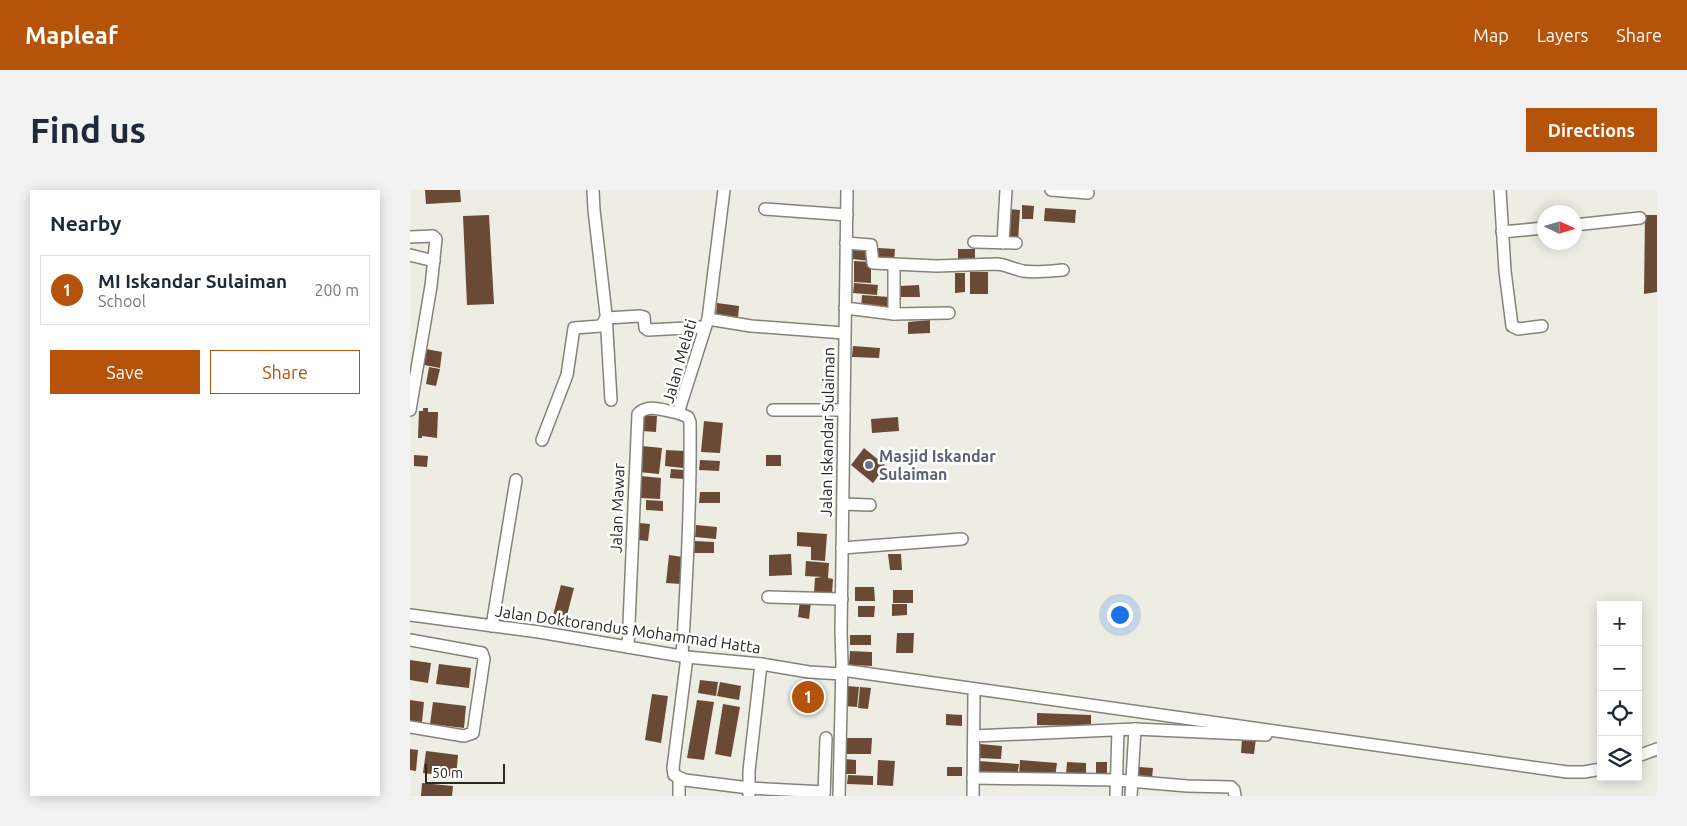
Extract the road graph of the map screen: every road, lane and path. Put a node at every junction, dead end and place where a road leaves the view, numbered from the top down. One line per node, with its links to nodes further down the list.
1 (593, 190): 26 (street)
2 (724, 190): 27 (street, Jalan Melati)
3 (847, 190): 9 (street, Jalan Iskandar Sulaiman)
4 (1006, 190): 16 (street)
5 (1052, 190): 7 (street)
6 (1500, 190): 13 (street)
7 (1088, 193)
8 (765, 209): 9 (street)
9 (847, 215): 18 (street, Jalan Iskandar Sulaiman)
10 (1640, 218): 11 (street)
11 (1582, 224)
12 (1537, 229): 13 (street)
13 (1502, 232): 28 (street)
14 (410, 237): 20 (street)
15 (974, 242): 16 (street)
16 (1003, 243): 17 (street)
17 (1016, 243)
18 (846, 244): 21 (street); 23 (street, Jalan Iskandar Sulaiman)
19 (410, 255): 20 (street)
20 (434, 261): 31 (street)
21 (894, 266): 22 (street); 25 (street)
22 (1063, 270)
23 (845, 308): 25 (street); 29 (street, Jalan Iskandar Sulaiman)
24 (949, 313): 25 (street)
25 (894, 314)
26 (606, 318): 27 (street); 30 (street); 35 (street)
27 (706, 323): 29 (street); 34 (street, Jalan Melati)
28 (1542, 326)
29 (844, 332): 33 (street, Jalan Iskandar Sulaiman)
30 (611, 400)
31 (410, 410)
32 (773, 410): 33 (street)
33 (844, 410): 37 (street, Jalan Iskandar Sulaiman)
34 (678, 412): 46 (street, Jalan Mawar); 47 (street, Jalan Melati)
35 (542, 440)
36 (516, 480): 44 (street)
37 (843, 504): 38 (street); 40 (street, Jalan Iskandar Sulaiman)
38 (870, 505)
39 (962, 540): 40 (street)
40 (842, 548): 42 (street, Jalan Iskandar Sulaiman)
41 (768, 597): 42 (street)
42 (842, 599): 49 (street, Jalan Iskandar Sulaiman)
43 (410, 615): 44 (street, Jalan Doktorandus Mohammad Hatta)
44 (492, 626): 46 (street, Jalan Doktorandus Mohammad Hatta)
45 (410, 640): 51 (street)
46 (628, 647): 47 (street, Jalan Doktorandus Mohammad Hatta)
47 (685, 656): 48 (street, Jalan Doktorandus Mohammad Hatta); 61 (street)
48 (761, 664): 49 (street, Jalan Doktorandus Mohammad Hatta); 65 (street)
49 (842, 672): 59 (street, Jalan Doktorandus Mohammad Hatta); 68 (street, Jalan Iskandar Sulaiman)
50 (974, 695): 55 (street)
51 (410, 727)
52 (1135, 729): 53 (street); 54 (street); 63 (street)
53 (1118, 730): 55 (street); 62 (street)
54 (1266, 735)
55 (974, 736): 60 (street)
56 (826, 738): 66 (street)
57 (1657, 748): 58 (street)
58 (1642, 754)
59 (1597, 770)
60 (974, 778): 62 (street); 69 (street)
61 (679, 779): 65 (street); 67 (street)
62 (1117, 780): 63 (street); 70 (street)
63 (1132, 780): 64 (street); 71 (street)
64 (1186, 791): 72 (street)
65 (749, 792): 66 (street)
66 (824, 794)
67 (680, 796)
68 (839, 796)
69 (973, 796)
70 (1116, 796)
71 (1131, 796)
72 (1235, 796)

